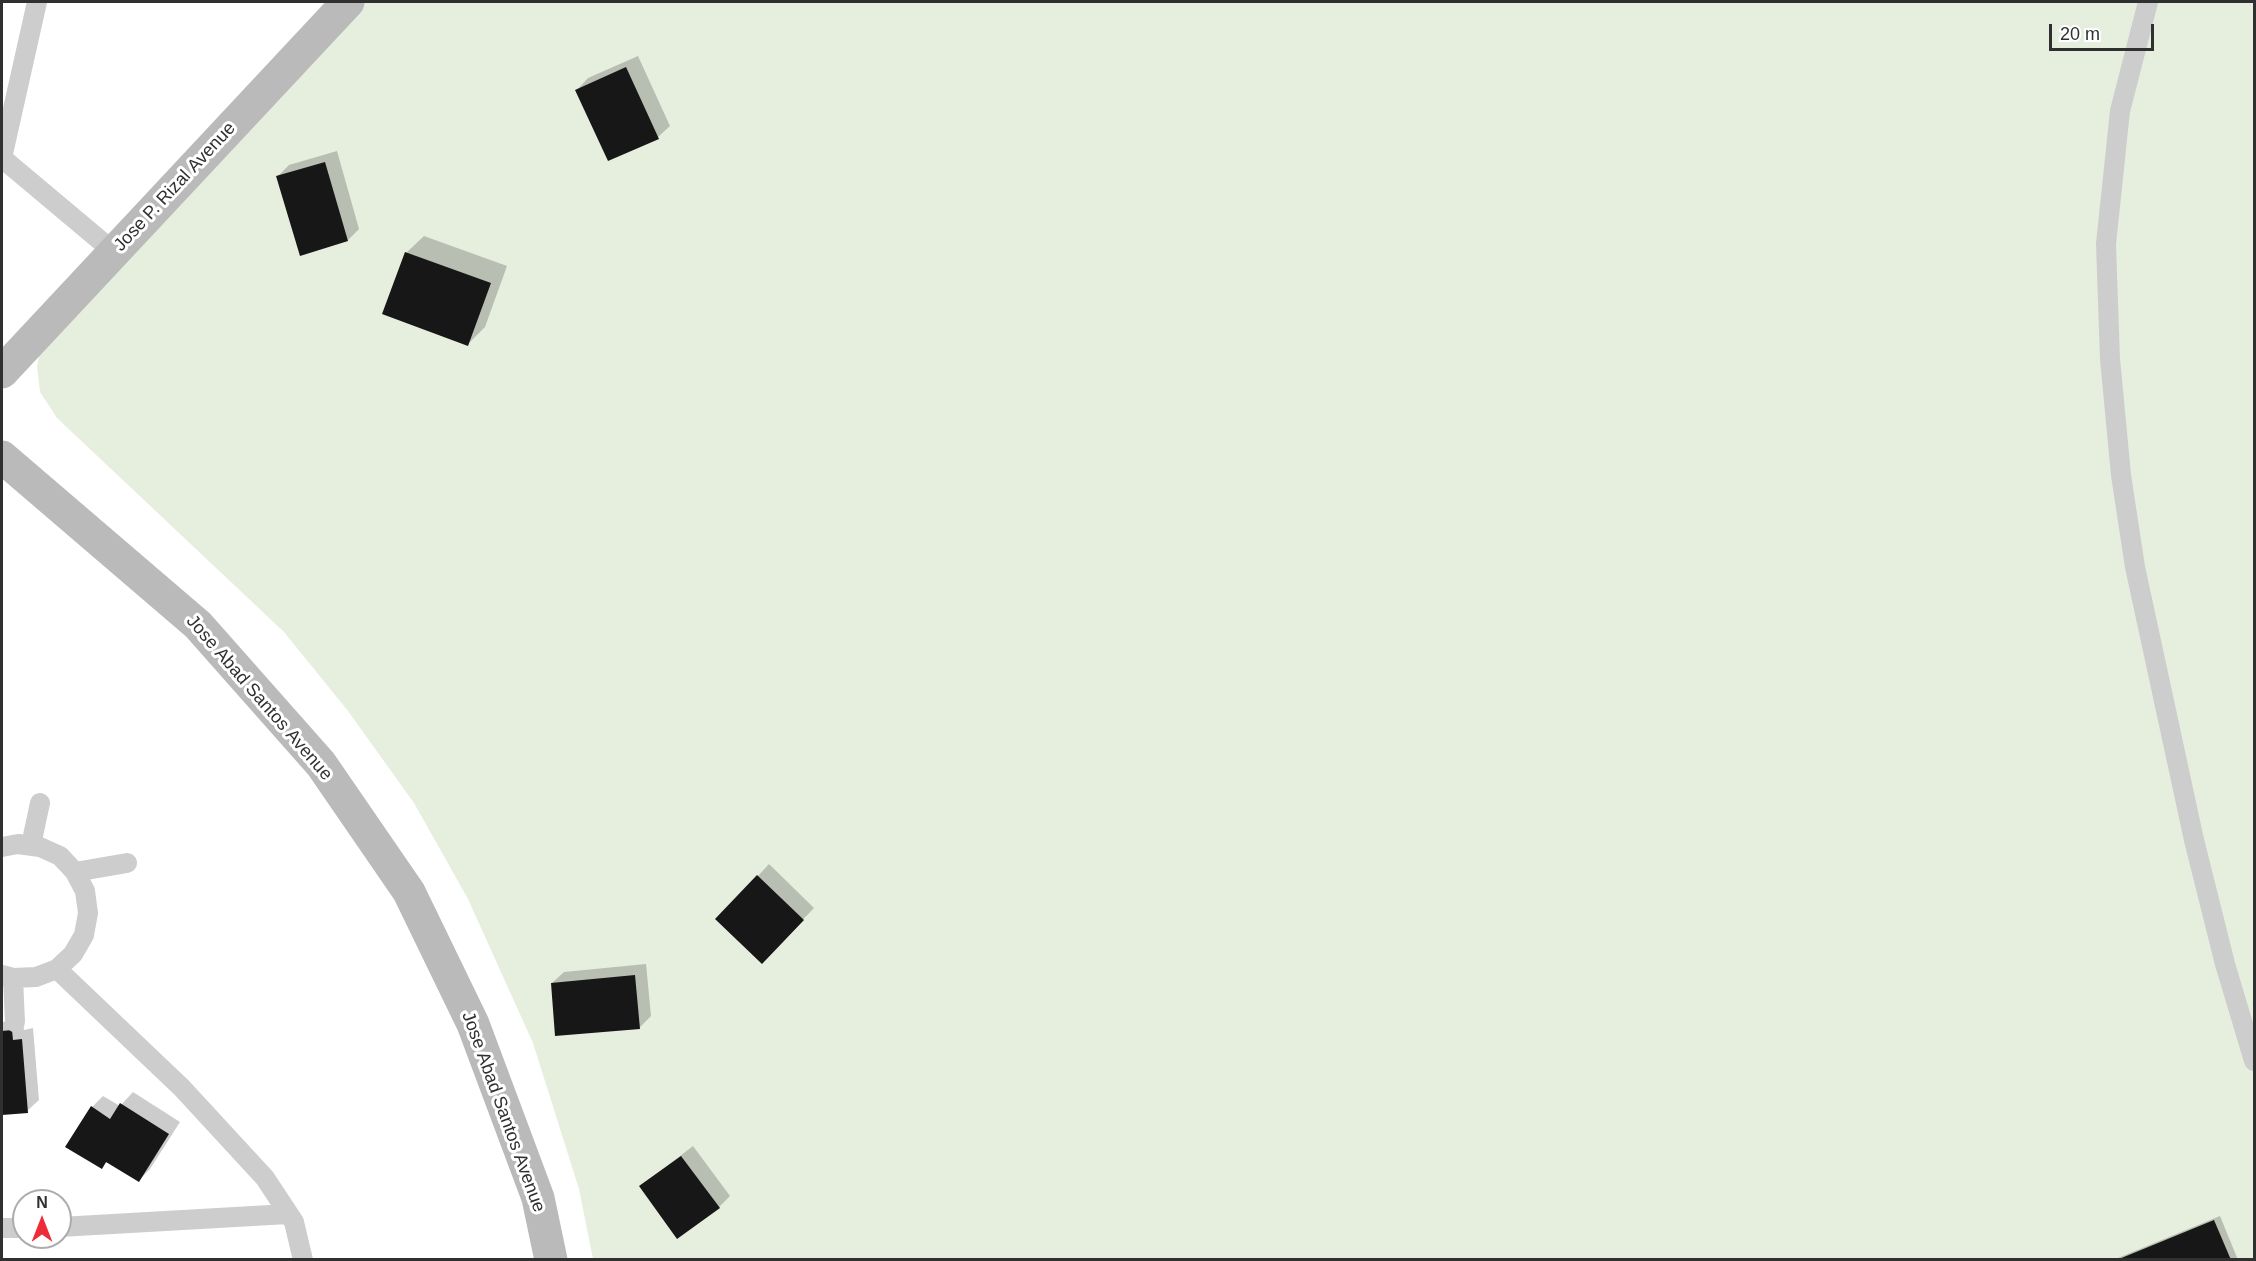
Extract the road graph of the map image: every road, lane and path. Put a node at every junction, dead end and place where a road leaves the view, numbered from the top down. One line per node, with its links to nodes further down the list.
1 (37, 2): 4 (lane)
2 (348, 2): 5 (main road, Jose P. Rizal Avenue)
3 (2148, 2): 16 (lane)
4 (2, 158): 5 (lane)
5 (114, 252): 6 (main road, Jose P. Rizal Avenue)
6 (2, 372)
7 (2, 457): 20 (main road, Jose Abad Santos Avenue)
8 (40, 803): 9 (lane)
9 (31, 845): 10 (lane); 12 (lane)
10 (2, 847)
11 (128, 863): 12 (lane)
12 (75, 872): 13 (lane)
13 (57, 969): 14 (lane); 17 (lane)
14 (7, 976): 15 (lane)
15 (15, 1022)
16 (2254, 1061)
17 (288, 1214): 18 (lane); 19 (lane)
18 (72, 1226)
19 (303, 1260)
20 (551, 1260)

